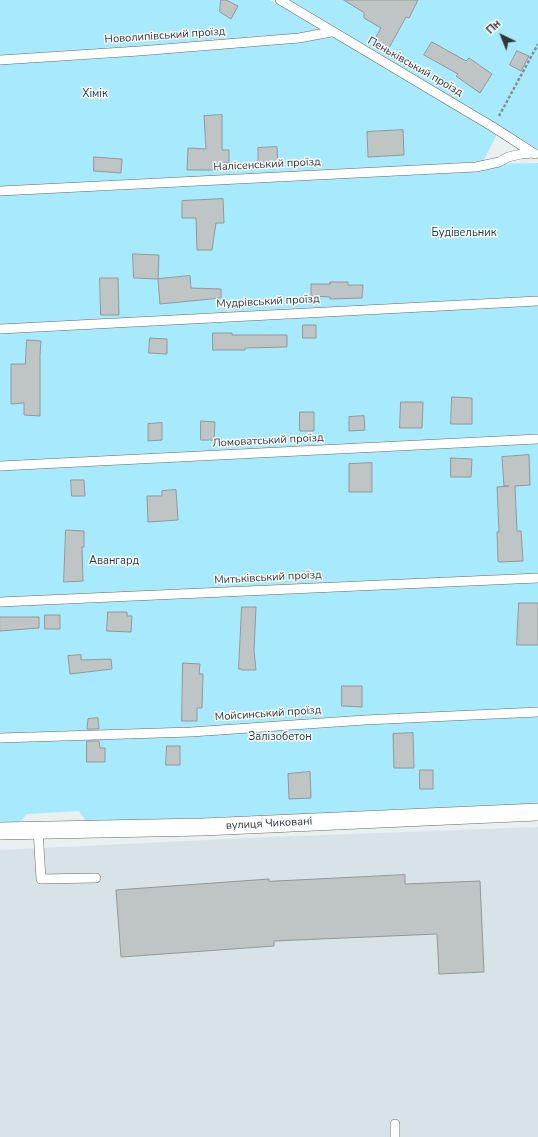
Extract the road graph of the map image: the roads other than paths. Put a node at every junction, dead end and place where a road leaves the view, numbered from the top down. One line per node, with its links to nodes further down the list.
1 (280, 0): 2 (lane, Пеньківський проїзд)
2 (331, 32): 3 (lane, Новолипівський проїзд); 4 (lane, Пеньківський проїзд)
3 (0, 60)
4 (536, 154): 5 (lane, Налісенський проїзд)
5 (0, 191)
6 (538, 301): 7 (lane, Мудрівський проїзд)
7 (0, 329)
8 (538, 439): 9 (lane, Ломоватський проїзд)
9 (0, 466)
10 (538, 578): 11 (lane, Митьківський проїзд)
11 (0, 602)
12 (538, 712): 13 (lane, Мойсинський проїзд)
13 (0, 738)
14 (538, 812): 15 (street, вулиця Чиковані)
15 (38, 830): 16 (street, вулиця Чиковані); 17 (lane)
16 (0, 831)
17 (96, 878)
18 (395, 1124): 19 (lane)
19 (395, 1137)

